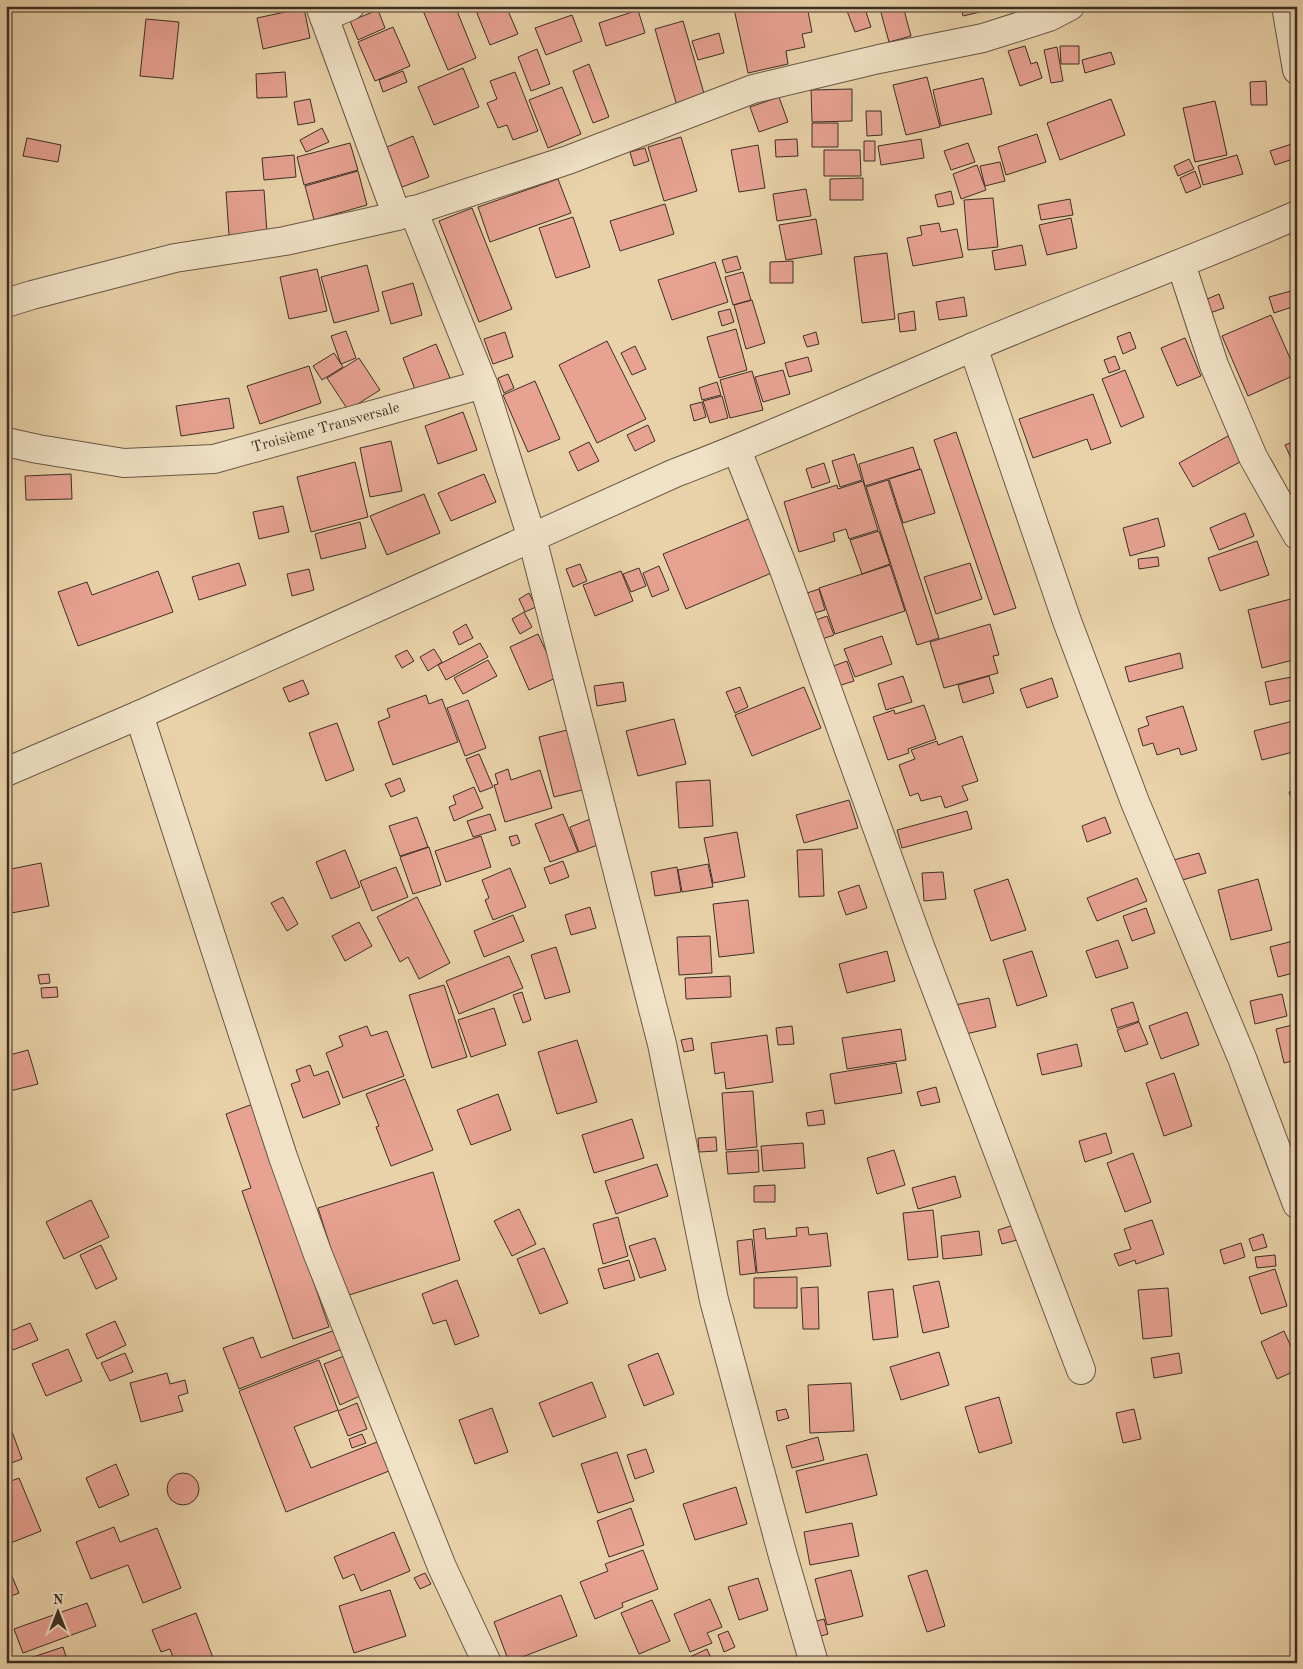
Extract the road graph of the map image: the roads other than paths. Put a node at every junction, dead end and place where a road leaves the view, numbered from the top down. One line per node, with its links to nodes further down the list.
1 (350, 6): 4 (street)
2 (1070, 6): 6 (street)
3 (1286, 6): 5 (street)
4 (322, 12): 6 (street)
5 (1297, 70)
6 (405, 213): 9 (street); 11 (street)
7 (1297, 216): 8 (street)
8 (1181, 264): 10 (street); 14 (street)
9 (6, 303)
10 (973, 348): 13 (street); 18 (street)
11 (483, 384): 12 (street, Troisième Transversale); 15 (street)
12 (6, 442)
13 (737, 450): 15 (street); 19 (street)
14 (1297, 535)
15 (532, 538): 16 (street); 21 (street)
16 (139, 715): 17 (street); 20 (street)
17 (6, 772)
18 (1297, 1204)
19 (1081, 1370)
20 (487, 1663)
21 (814, 1663)

